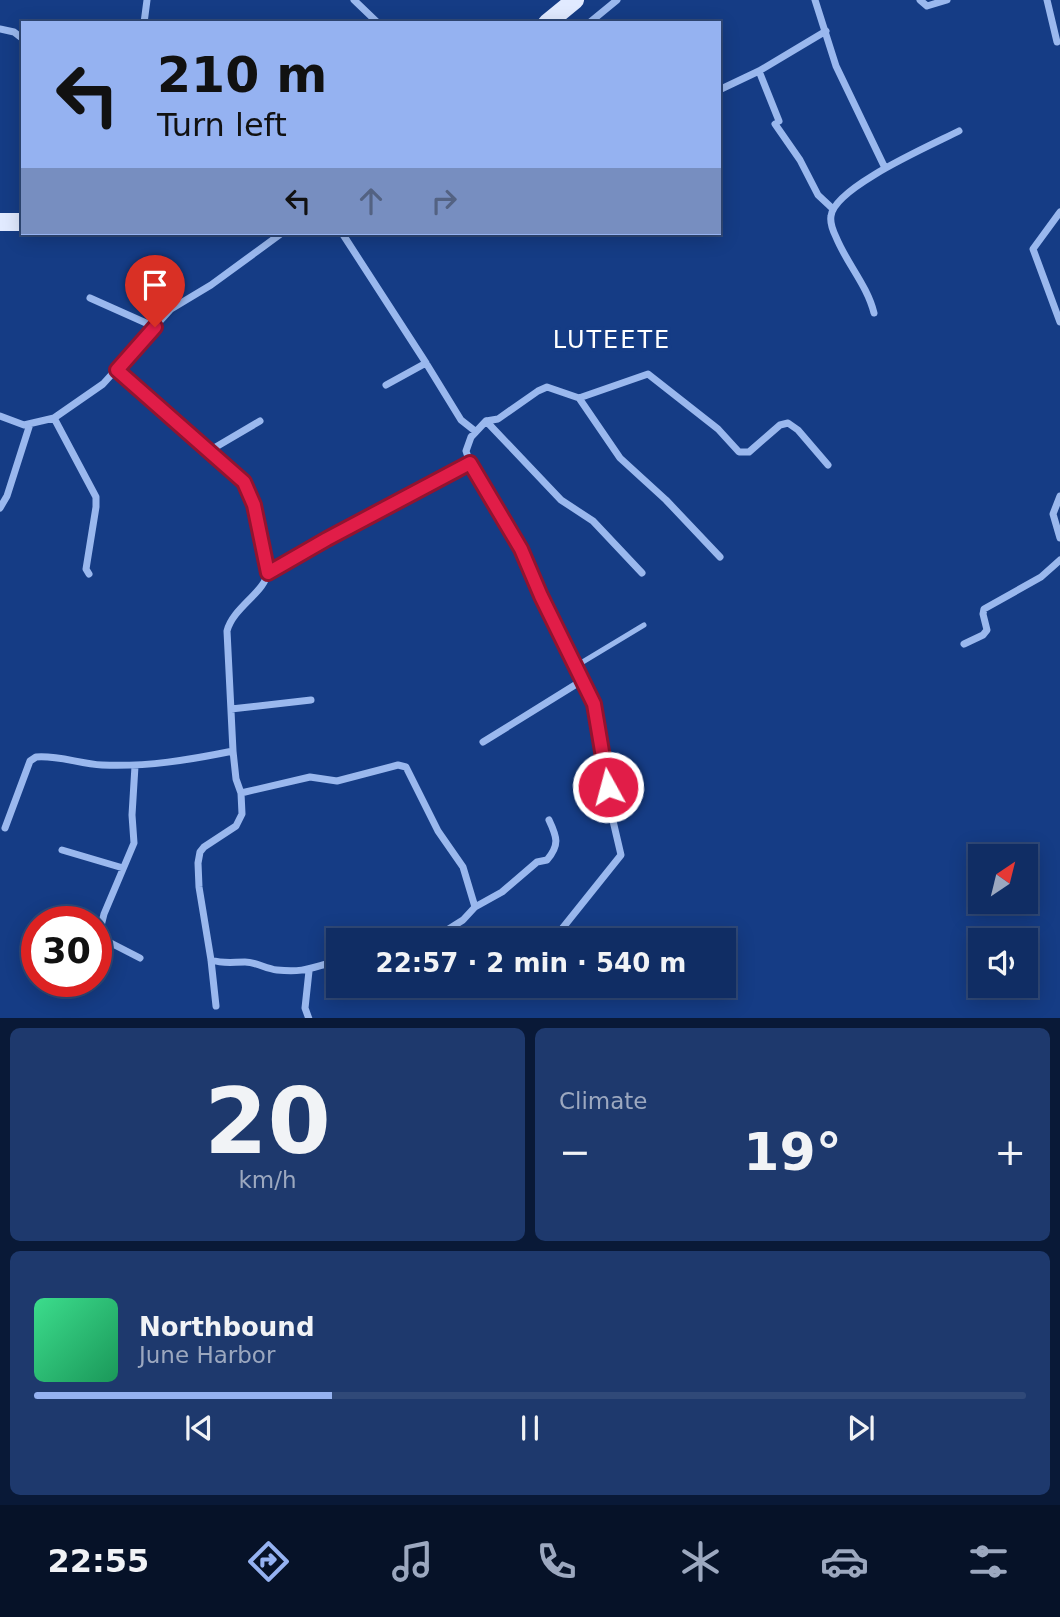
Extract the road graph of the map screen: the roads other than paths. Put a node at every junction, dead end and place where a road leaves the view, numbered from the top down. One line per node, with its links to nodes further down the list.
1 (147, 0): 9 (street)
2 (354, 0): 10 (street)
3 (575, 0): 11 (main road)
4 (617, 0): 12 (street)
5 (815, 0): 14 (street)
6 (920, 0): 7 (street)
7 (947, 0)
8 (1047, 0): 16 (street)
9 (144, 21)
10 (377, 21)
11 (549, 21)
12 (591, 21)
13 (0, 29): 15 (street)
14 (826, 31): 17 (street); 20 (street)
15 (21, 37)
16 (1057, 42)
17 (759, 71): 18 (street); 21 (street)
18 (721, 89)
19 (959, 131): 20 (street)
20 (885, 168): 21 (street)
21 (834, 209): 28 (street)
22 (1060, 212): 29 (street)
23 (0, 222): 24 (main road)
24 (21, 222)
25 (279, 235): 30 (street)
26 (343, 235): 31 (street)
27 (90, 298): 30 (street)
28 (874, 313)
29 (1060, 323)
30 (155, 327): 32 (street)
31 (426, 363): 33 (street); 40 (street)
32 (117, 370): 36 (street); 41 (street)
33 (386, 385)
34 (579, 398): 38 (street); 43 (street); 47 (street)
35 (0, 416): 39 (street)
36 (54, 418): 39 (street); 51 (street)
37 (260, 421): 41 (street)
38 (486, 421): 40 (street); 50 (street)
39 (30, 424): 45 (street)
40 (475, 431): 42 (street)
41 (209, 451): 49 (street)
42 (470, 463): 49 (street); 54 (street)
43 (828, 465)
44 (1060, 496): 46 (street)
45 (0, 508)
46 (1060, 538)
47 (720, 557)
48 (1060, 560): 53 (street)
49 (268, 573): 57 (street)
50 (642, 573)
51 (89, 574)
52 (644, 625): 54 (lane)
53 (964, 644)
54 (576, 666): 55 (street)
55 (583, 680): 58 (street); 68 (street)
56 (311, 700): 57 (street)
57 (231, 709): 59 (street)
58 (482, 742)
59 (233, 751): 60 (street); 61 (street)
60 (135, 766): 63 (street); 65 (street)
61 (241, 793): 66 (street); 70 (street)
62 (549, 820): 66 (street)
63 (5, 828)
64 (62, 850): 65 (street)
65 (123, 868): 69 (street)
66 (475, 907): 67 (street)
67 (450, 928)
68 (563, 928)
69 (140, 958)
70 (211, 960): 72 (street); 73 (street)
71 (326, 963): 72 (street)
72 (309, 971): 74 (street)
73 (216, 1006)
74 (309, 1018)

